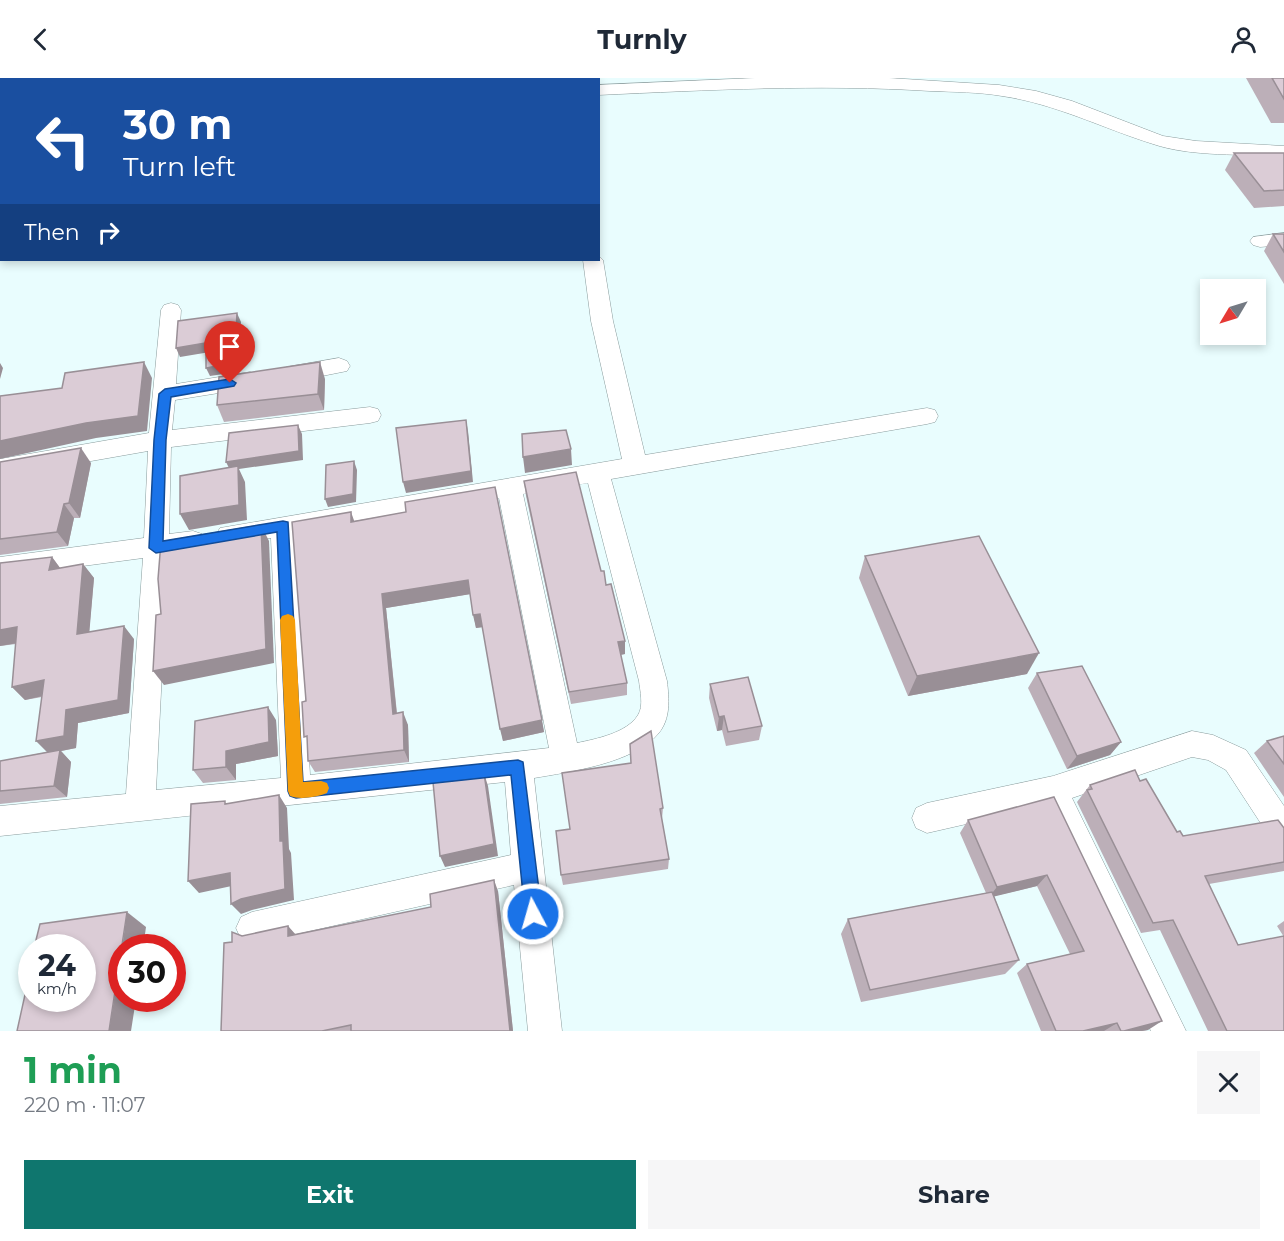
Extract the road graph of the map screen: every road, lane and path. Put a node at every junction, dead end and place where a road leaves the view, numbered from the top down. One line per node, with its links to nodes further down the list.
1 (600, 90): 2 (street)
2 (1284, 151)
3 (1284, 239): 4 (street)
4 (1260, 241)
5 (593, 261): 12 (street)
6 (171, 310): 8 (street)
7 (339, 366): 8 (street)
8 (165, 394): 11 (street)
9 (370, 415): 11 (street)
10 (927, 416): 12 (street)
11 (160, 440): 13 (street); 17 (street)
12 (635, 465): 14 (street)
13 (0, 468)
14 (597, 474): 15 (street); 19 (street)
15 (509, 487): 16 (street); 19 (street)
16 (283, 526): 17 (street); 22 (street)
17 (156, 548): 18 (street); 23 (street)
18 (0, 567)
19 (566, 759): 20 (street)
20 (518, 767): 22 (street); 27 (street)
21 (1053, 790): 24 (street); 26 (street); 30 (street)
22 (296, 791): 23 (street)
23 (140, 807): 25 (street)
24 (927, 818)
25 (0, 821)
26 (1284, 832)
27 (528, 867): 28 (street); 29 (street)
28 (252, 928)
29 (545, 1031)
30 (1169, 1031)

